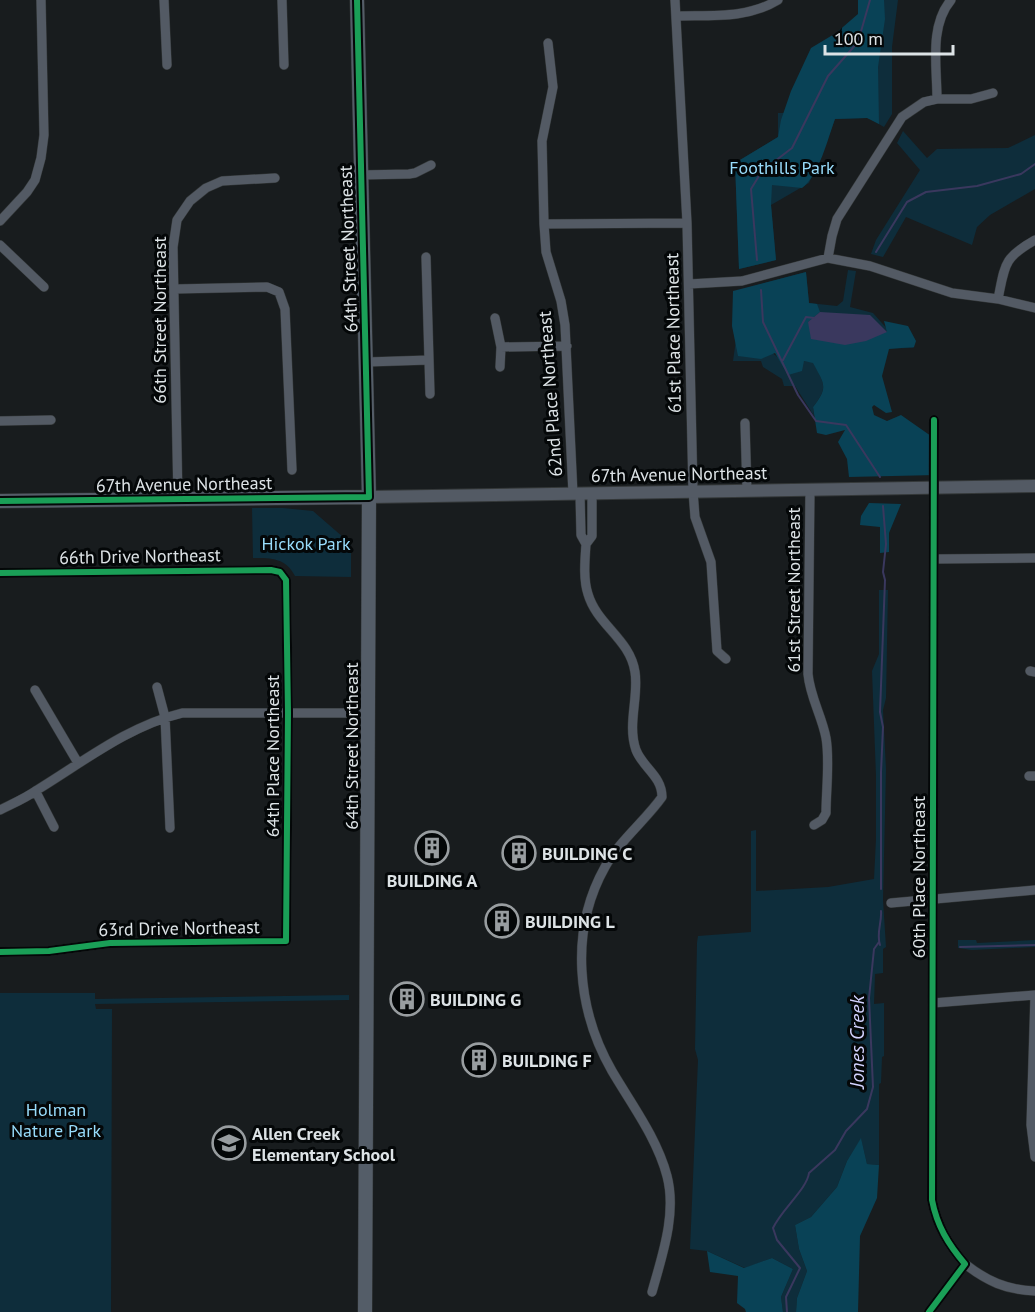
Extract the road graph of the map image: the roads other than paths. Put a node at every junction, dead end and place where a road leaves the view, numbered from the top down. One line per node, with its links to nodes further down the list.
1 (41, 0): 17 (street)
2 (164, 0): 10 (street)
3 (282, 0): 11 (street)
4 (357, 0): 15 (main road, 64th Street Northeast)
5 (675, 0): 8 (street, 61st Place Northeast)
6 (778, 0): 8 (street)
7 (951, 0): 13 (street)
8 (676, 16): 18 (street, 61st Place Northeast)
9 (548, 43): 19 (street, 62nd Place Northeast)
10 (167, 65)
11 (284, 65)
12 (993, 93): 13 (street)
13 (937, 99): 23 (street)
14 (431, 165): 15 (street)
15 (360, 175): 33 (main road, 64th Street Northeast)
16 (275, 178): 26 (street, 66th Street Northeast)
17 (0, 221)
18 (687, 223): 19 (street); 24 (street, 61st Place Northeast)
19 (544, 224): 30 (street, 62nd Place Northeast)
20 (1035, 240): 27 (street)
21 (0, 245): 25 (street)
22 (426, 257): 32 (street)
23 (828, 258): 24 (street); 27 (street)
24 (689, 284): 44 (street, 61st Place Northeast)
25 (44, 287)
26 (174, 288): 40 (street); 48 (street, 66th Street Northeast)
27 (998, 299): 28 (street)
28 (1035, 308)
29 (495, 318): 31 (street)
30 (567, 346): 31 (street); 46 (street, 62nd Place Northeast)
31 (501, 347): 34 (street)
32 (429, 360): 33 (street); 35 (street)
33 (367, 362): 47 (main road, 64th Street Northeast)
34 (500, 367)
35 (430, 394)
36 (51, 420): 38 (street)
37 (934, 420): 42 (street, 60th Place Northeast)
38 (0, 421)
39 (745, 423): 45 (street)
40 (292, 470)
41 (1035, 486): 42 (street, 67th Avenue Northeast)
42 (934, 488): 43 (street, 67th Avenue Northeast); 51 (street, 60th Place Northeast)
43 (810, 490): 45 (street, 67th Avenue Northeast); 63 (street, 61st Street Northeast)
44 (693, 491): 45 (street, 67th Avenue Northeast); 46 (street, 67th Avenue Northeast); 54 (street, 61st Place Northeast)
45 (747, 491)
46 (582, 494): 47 (street, 67th Avenue Northeast); 76 (street, 62nd Place Northeast)
47 (369, 497): 48 (main road, 67th Avenue Northeast); 58 (main road, 64th Street Northeast)
48 (178, 499): 49 (main road, 67th Avenue Northeast)
49 (0, 501)
50 (1035, 558): 51 (street)
51 (934, 559): 67 (street, 60th Place Northeast)
52 (280, 572): 53 (street, 66th Drive Northeast); 57 (street, 64th Place Northeast)
53 (0, 573)
54 (726, 659)
55 (157, 687): 59 (street)
56 (35, 690): 60 (street)
57 (288, 713): 58 (street); 59 (street); 69 (street, 64th Place Northeast)
58 (369, 713): 77 (main road, 64th Street Northeast)
59 (165, 717): 60 (street); 65 (street)
60 (78, 763): 61 (street)
61 (36, 792): 62 (street); 64 (street)
62 (0, 810)
63 (814, 825)
64 (54, 827)
65 (170, 828)
66 (1035, 890): 67 (street)
67 (932, 900): 68 (street); 72 (street, 60th Place Northeast)
68 (891, 903)
69 (286, 941): 70 (street, 63rd Drive Northeast)
70 (0, 952)
71 (1035, 995): 72 (street); 73 (street)
72 (933, 1003): 74 (street, 60th Place Northeast)
73 (1035, 1157)
74 (965, 1264): 75 (street, 60th Place Northeast); 78 (street)
75 (1035, 1291)
76 (652, 1292)
77 (365, 1312)
78 (929, 1312)

